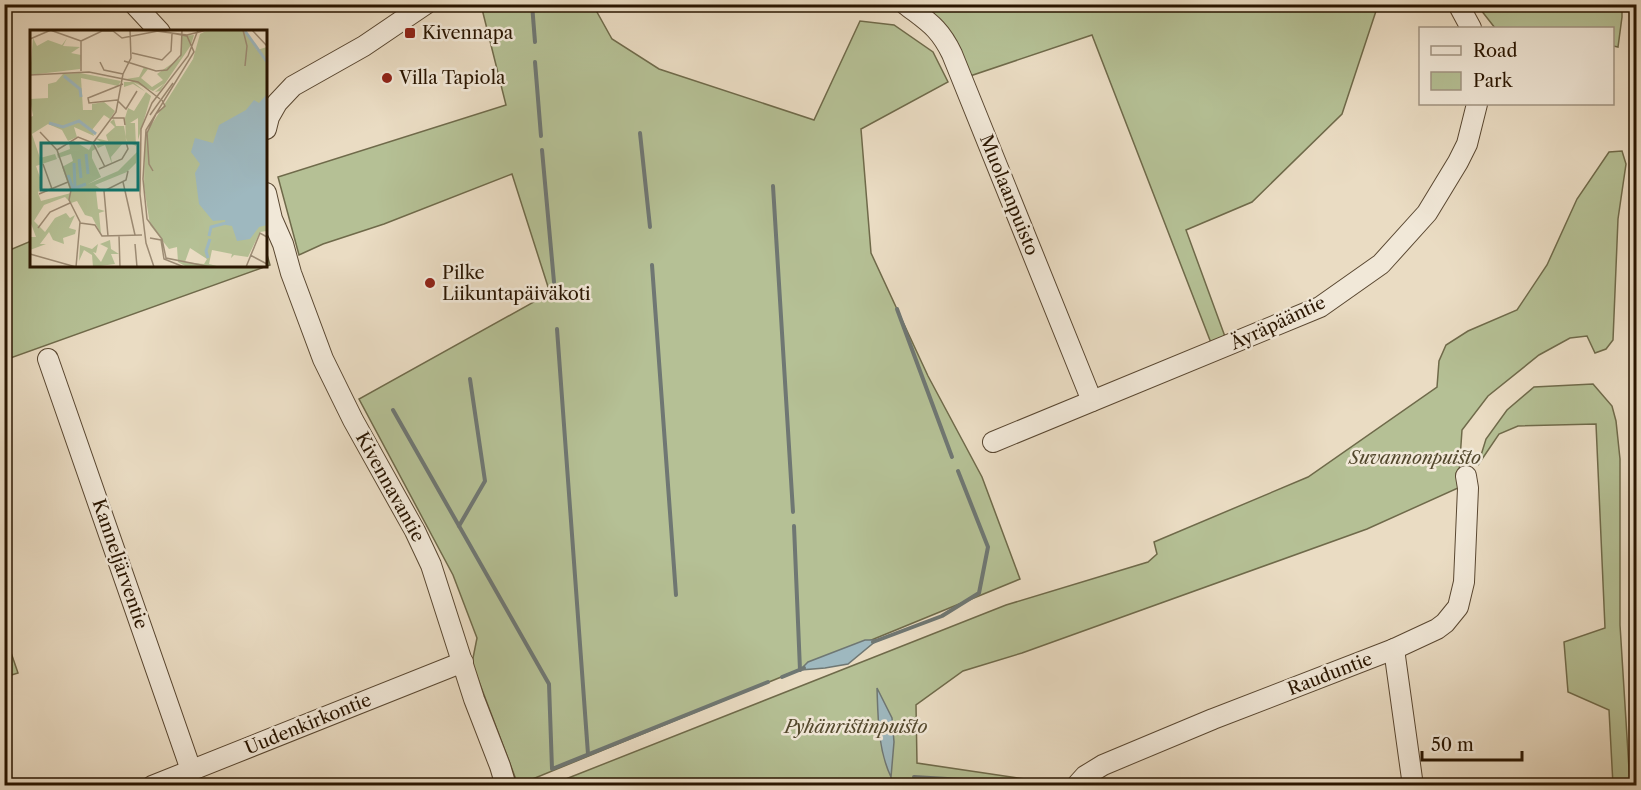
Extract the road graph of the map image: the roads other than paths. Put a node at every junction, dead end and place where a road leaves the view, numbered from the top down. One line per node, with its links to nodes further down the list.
1 (134, 4): 6 (street)
2 (426, 4): 8 (street)
3 (905, 4): 11 (street, Muolaanpuisto)
4 (1458, 4): 5 (street)
5 (1471, 27)
6 (158, 30)
7 (1477, 105): 11 (street, Äyräpääntie)
8 (267, 121)
9 (267, 197): 15 (street, Kivennavantie)
10 (48, 359): 16 (street, Kanneljärventie)
11 (1092, 401): 12 (street, Äyräpääntie)
12 (993, 442)
13 (1466, 476): 14 (street, Rauduntie)
14 (1394, 649): 19 (street, Rauduntie); 20 (street)
15 (463, 662): 16 (street, Uudenkirkontie); 18 (street, Kivennavantie)
16 (191, 770): 17 (street, Uudenkirkontie)
17 (152, 786)
18 (506, 786)
19 (1076, 786)
20 (1413, 786)

